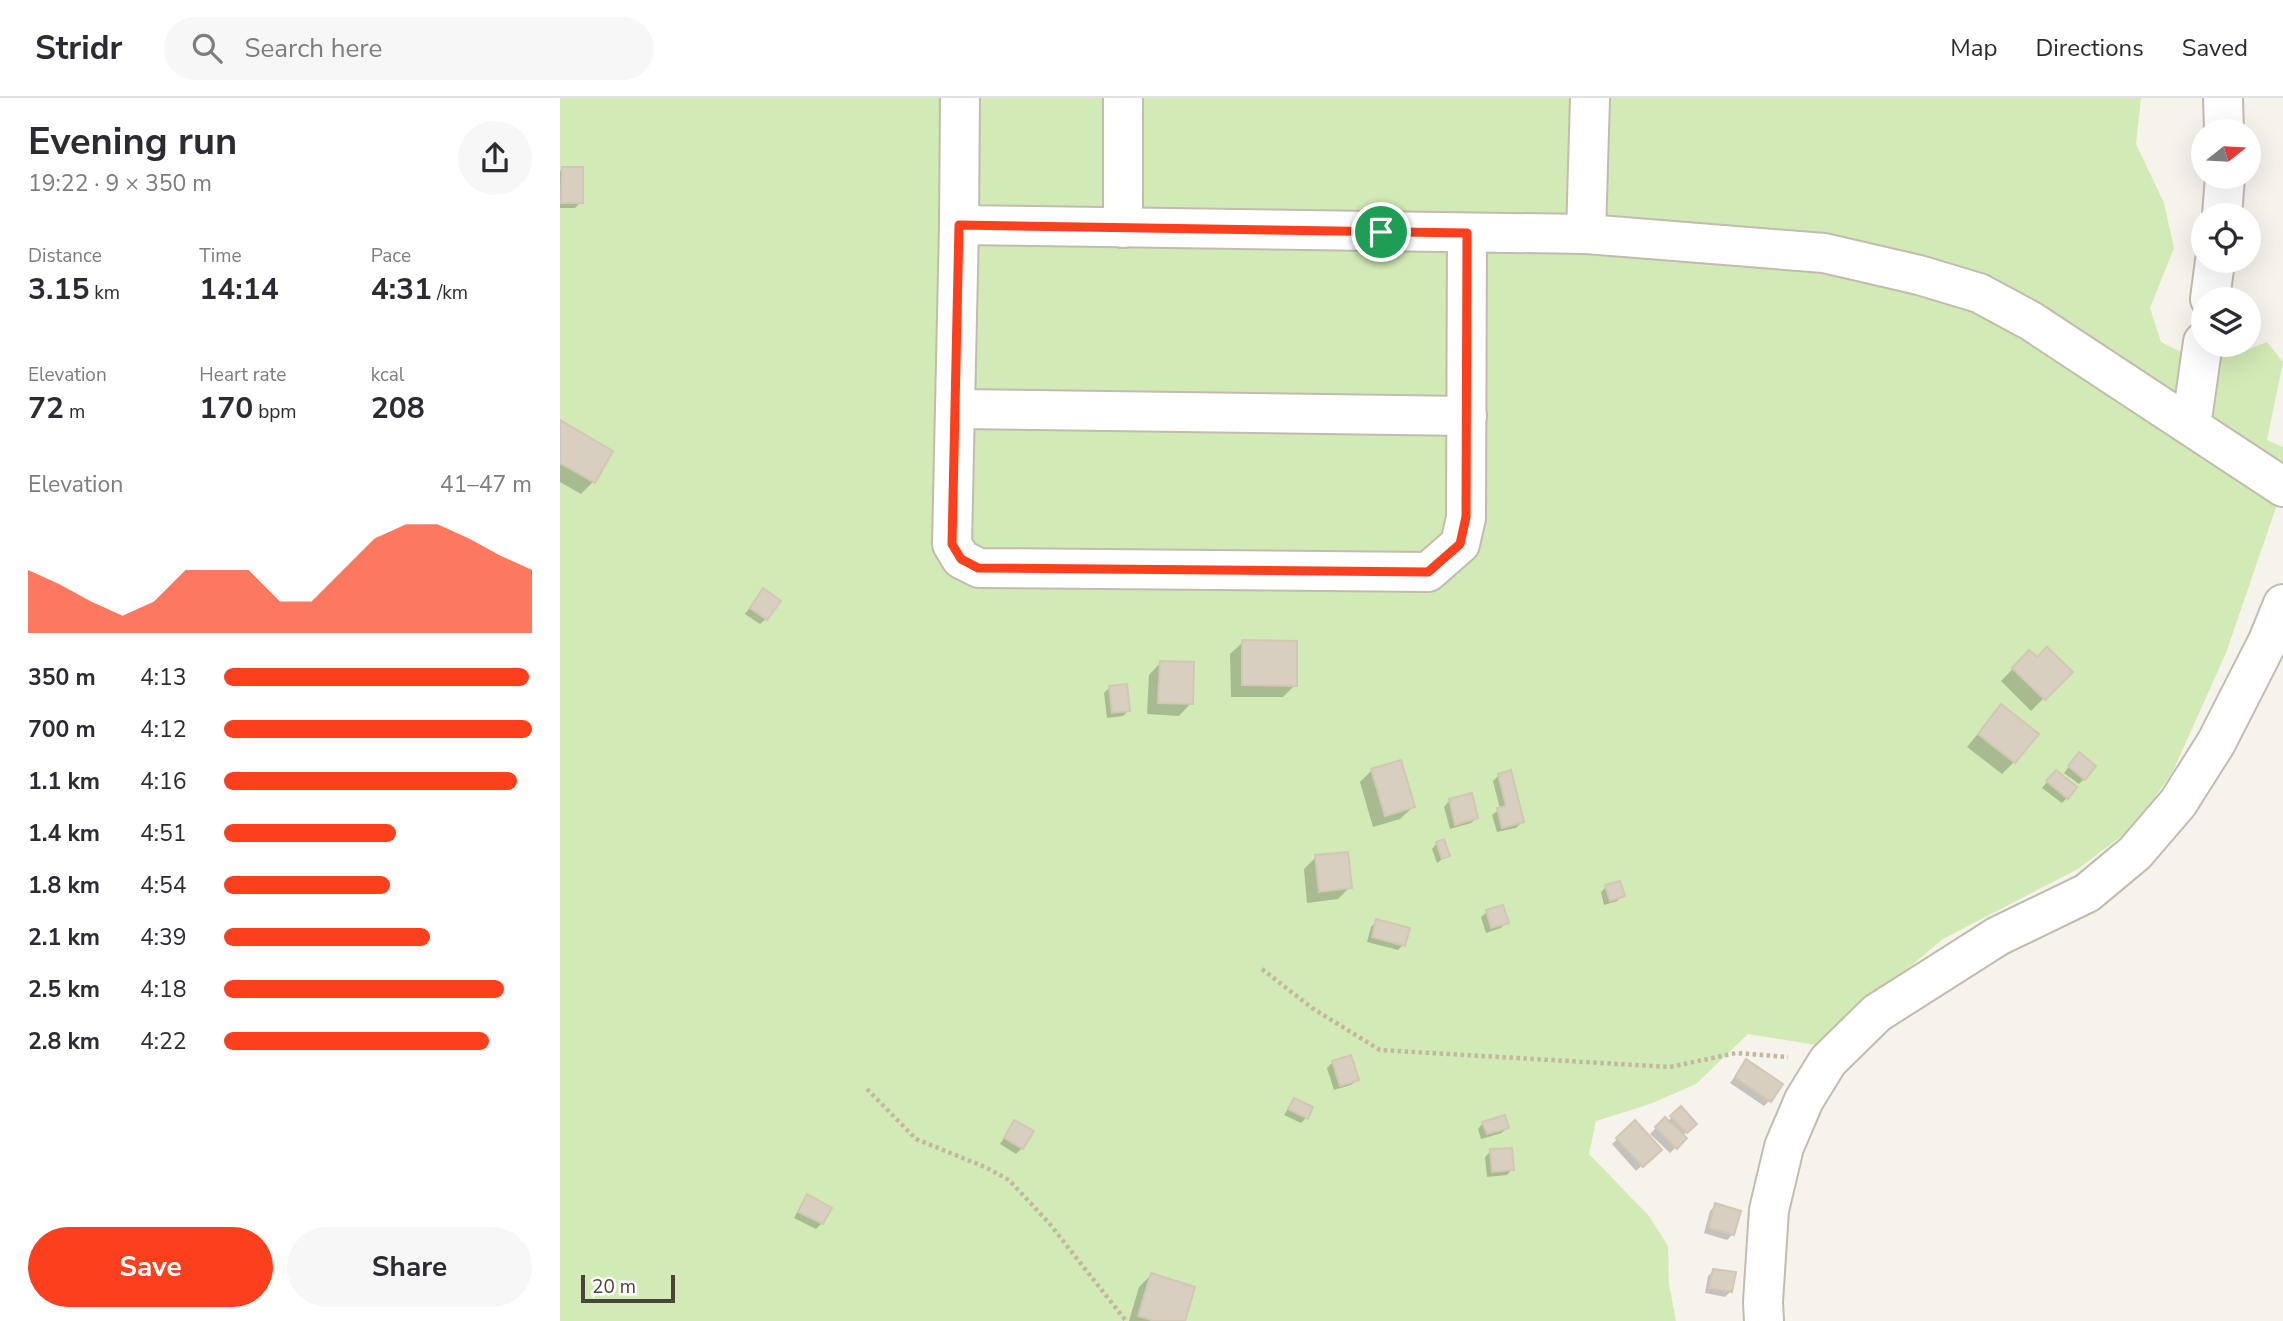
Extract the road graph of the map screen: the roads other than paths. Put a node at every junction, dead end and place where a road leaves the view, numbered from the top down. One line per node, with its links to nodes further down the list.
1 (960, 98): 6 (street)
2 (1123, 98): 7 (street)
3 (1590, 98): 9 (street)
4 (2223, 98): 5 (street)
5 (2224, 119)
6 (959, 225): 7 (street); 11 (street)
7 (1123, 228): 8 (street)
8 (1467, 233): 9 (street); 12 (street)
9 (1586, 234): 13 (street)
10 (2201, 357): 13 (street)
11 (955, 410): 12 (street); 12 (street)
12 (1467, 416)
13 (2191, 426): 14 (street)
14 (2283, 487)
15 (2283, 604): 16 (street)
16 (2276, 646): 17 (street)
17 (1764, 1321)

